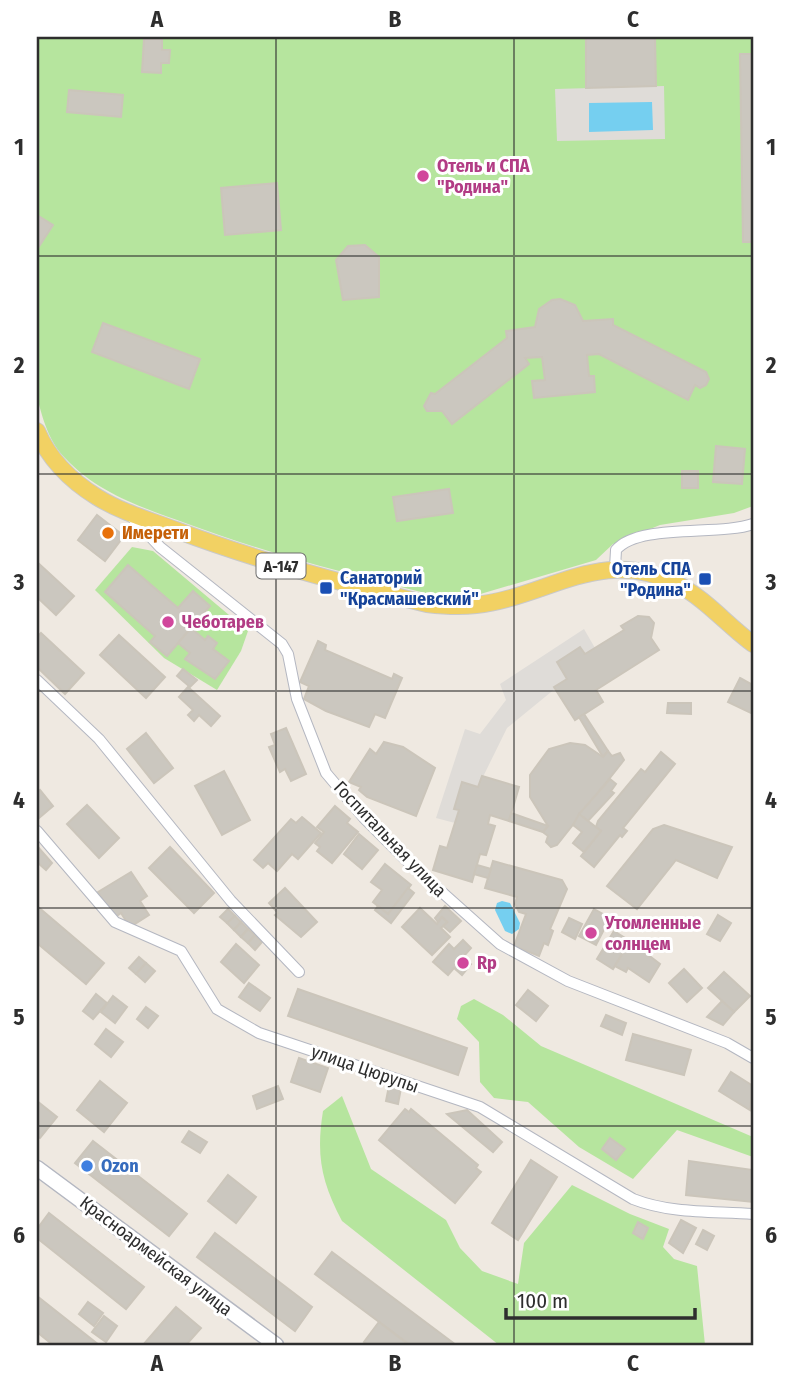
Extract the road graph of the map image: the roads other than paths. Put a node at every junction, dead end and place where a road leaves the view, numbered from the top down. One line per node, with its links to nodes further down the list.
1 (37, 431): 2 (main road, А-147)
2 (128, 513): 4 (main road, А-147); 9 (street, Госпитальная улица)
3 (753, 524): 4 (street)
4 (615, 568): 5 (main road, А-147)
5 (753, 644)
6 (37, 680): 8 (street)
7 (37, 831): 11 (street, улица Цюрупы)
8 (299, 972)
9 (753, 1058)
10 (37, 1168): 12 (street, Красноармейская улица)
11 (753, 1214)
12 (276, 1345)

